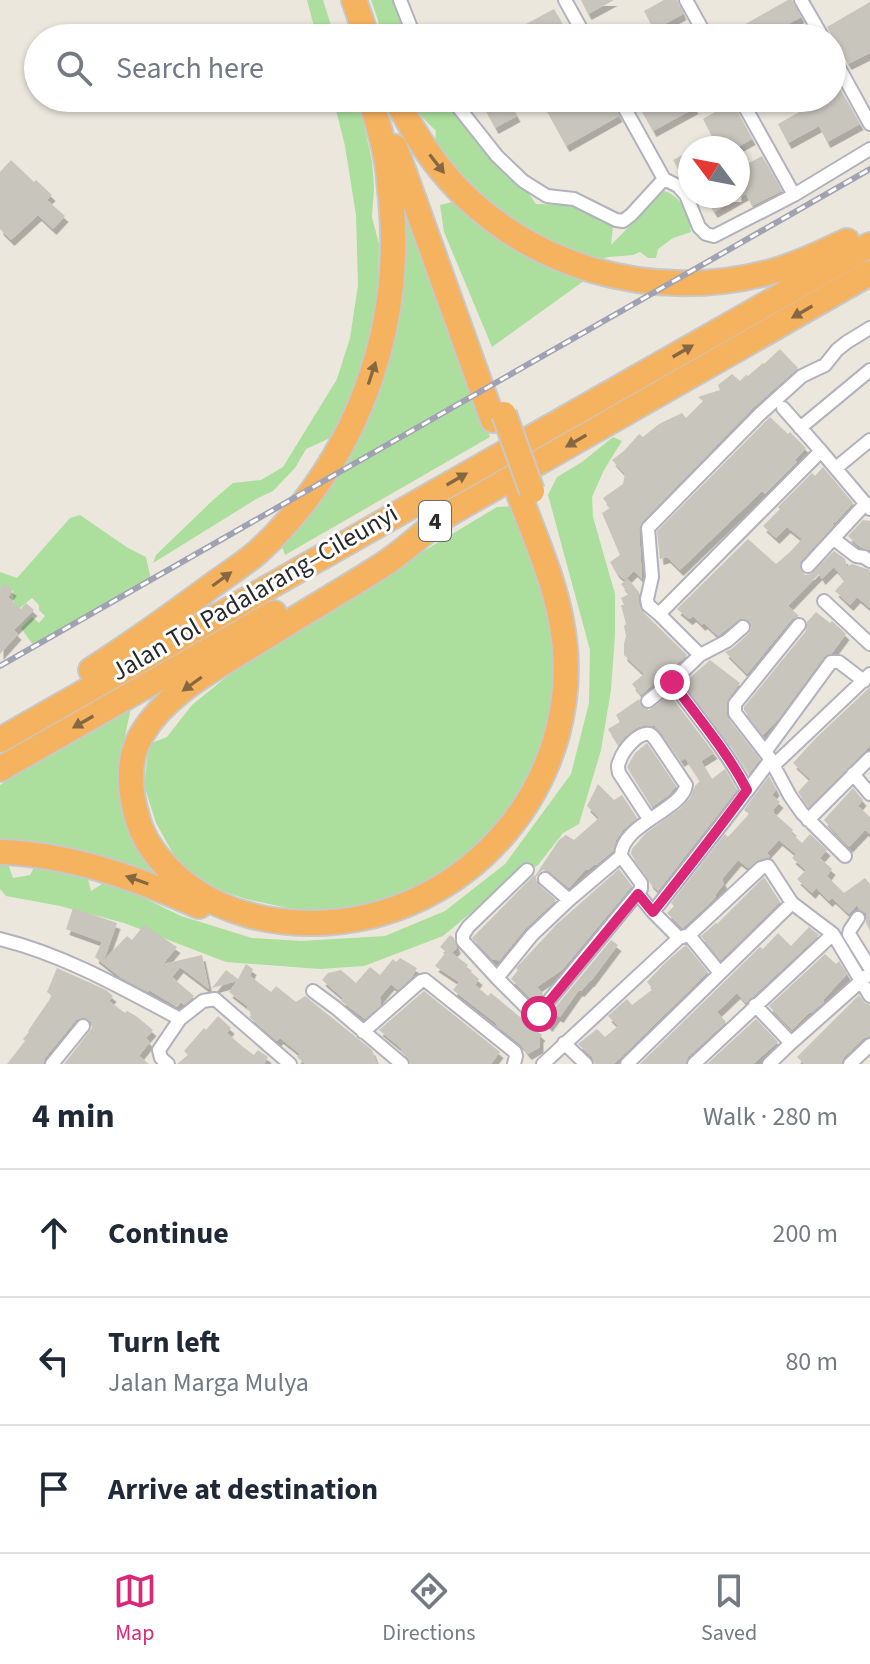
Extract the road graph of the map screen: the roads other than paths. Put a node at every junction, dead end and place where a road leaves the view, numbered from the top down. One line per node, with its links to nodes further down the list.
1 (341, 0): 7 (highway)
2 (354, 0): 8 (highway)
3 (400, 0): 9 (street)
4 (565, 0): 10 (street)
5 (686, 0): 11 (street)
6 (801, 0): 12 (street)
7 (349, 24)
8 (362, 24)
9 (409, 24)
10 (578, 24)
11 (699, 24)
12 (815, 24)
13 (846, 80): 21 (street)
14 (374, 112): 51 (highway, one-way to 14)
15 (381, 112): 31 (highway)
16 (392, 112): 31 (highway)
17 (403, 112): 25 (highway, one-way to 25)
18 (462, 112): 23 (street)
19 (627, 112): 23 (street)
20 (748, 112): 24 (street)
21 (870, 124)
22 (870, 149): 24 (street)
23 (664, 179): 24 (street)
24 (794, 195)
25 (870, 229)
26 (870, 245): 51 (highway, Jalan Tol Padalarang–Cileunyi / 4, one-way to 26)
27 (870, 273): 38 (highway, Jalan Tol Padalarang–Cileunyi / 4, one-way to 38)
28 (870, 328): 43 (street)
29 (870, 370): 32 (street)
30 (783, 408): 32 (street)
31 (498, 417): 36 (highway, bridge)
32 (800, 428): 34 (street)
33 (870, 440): 35 (street)
34 (821, 451): 35 (street); 43 (street)
35 (836, 468): 37 (street)
36 (525, 492): 38 (highway, one-way to 36); 60 (highway, one-way to 60)
37 (868, 506): 41 (street)
38 (443, 517): 54 (highway, Jalan Tol Padalarang–Cileunyi / 4, one-way to 54)
39 (839, 543): 40 (street)
40 (870, 561)
41 (808, 566)
42 (824, 601): 46 (street)
43 (659, 614): 47 (street)
44 (799, 625): 53 (street)
45 (743, 627): 47 (street)
46 (869, 640)
47 (700, 655): 49 (street)
48 (867, 677): 53 (street); 53 (street)
49 (672, 682): 50 (street); 56 (street)
50 (648, 701)
51 (0, 740)
52 (870, 758): 55 (street)
53 (770, 759): 56 (street); 59 (street)
54 (0, 769)
55 (853, 774): 57 (street); 59 (street)
56 (747, 790): 68 (street)
57 (870, 794)
58 (649, 819): 58 (street); 61 (street)
59 (808, 820): 62 (street)
60 (0, 852)
61 (621, 856): 65 (street); 66 (street)
62 (845, 856)
63 (527, 870): 75 (street)
64 (545, 879): 66 (street)
65 (638, 894): 68 (street); 75 (street)
66 (569, 900): 75 (street)
67 (792, 903): 70 (street); 71 (street); 73 (street)
68 (653, 912): 71 (street)
69 (858, 918): 74 (street)
70 (833, 934): 74 (street); 78 (street)
71 (684, 936): 73 (street); 82 (street)
72 (0, 939): 79 (street)
73 (720, 973): 86 (street)
74 (866, 975): 77 (street); 83 (street)
75 (497, 978)
76 (313, 991): 81 (street)
77 (870, 996)
78 (755, 1005): 83 (street); 93 (street)
79 (180, 1019): 85 (street); 88 (street)
80 (83, 1026): 87 (street)
81 (363, 1032): 89 (street); 90 (street)
82 (564, 1043): 91 (street); 92 (street)
83 (791, 1043): 94 (street)
84 (870, 1045): 95 (street)
85 (165, 1061)
86 (632, 1062)
87 (52, 1064)
88 (290, 1064)
89 (402, 1064)
90 (514, 1064)
91 (543, 1064)
92 (586, 1064)
93 (694, 1064)
94 (769, 1064)
95 (850, 1064)

